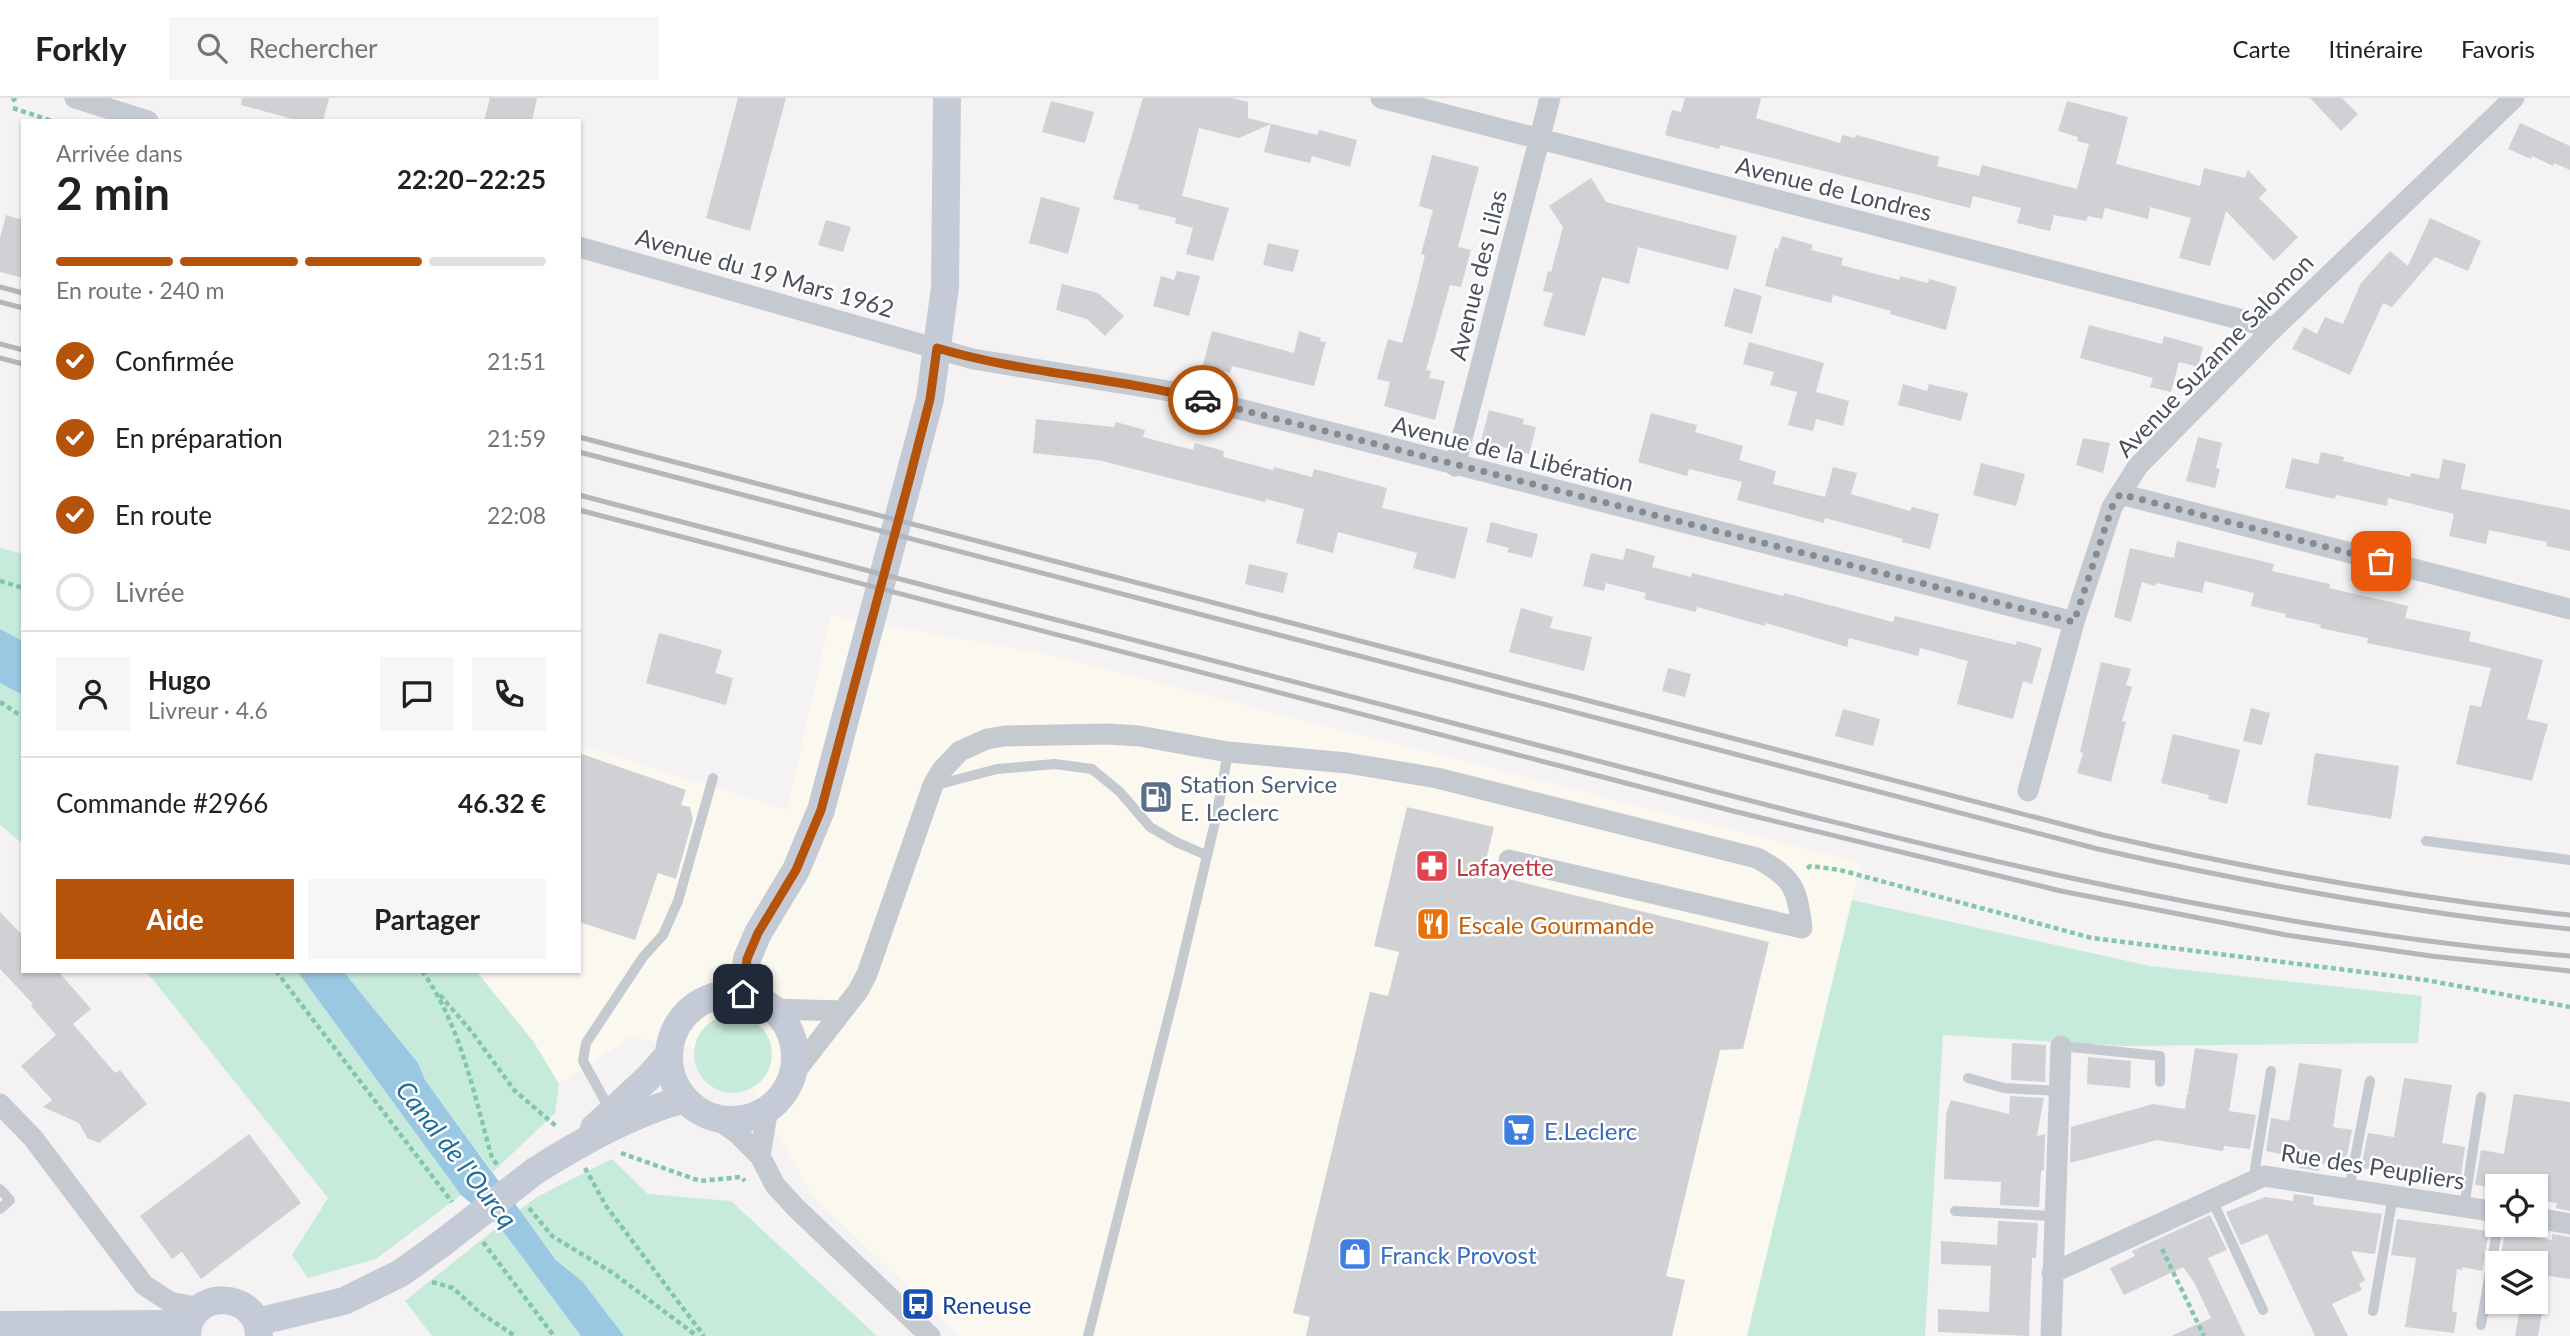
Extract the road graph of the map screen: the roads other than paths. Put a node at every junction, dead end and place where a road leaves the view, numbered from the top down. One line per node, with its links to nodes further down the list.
1 (75, 98): 6 (street)
2 (947, 98): 10 (street)
3 (1381, 98): 7 (street, Avenue de Londres)
4 (1550, 98): 7 (street, Avenue des Lilas)
5 (2514, 98): 9 (street, Avenue Suzanne Salomon)
6 (142, 119)
7 (1539, 139): 9 (street, Avenue de Londres); 11 (street, Avenue des Lilas)
8 (581, 248): 10 (street, Avenue du 19 Mars 1962)
9 (2274, 328): 12 (street, Avenue Suzanne Salomon)
10 (937, 348): 11 (street, Avenue de la Libération); 23 (street)
11 (1455, 466): 14 (street, Avenue de la Libération)
12 (2120, 494): 13 (street); 14 (street, Avenue Suzanne Salomon)
13 (2570, 608)
14 (2074, 622): 18 (street, Avenue Suzanne Salomon)
15 (1228, 752): 17 (street); 20 (lane); 21 (street)
16 (713, 778): 38 (lane)
17 (933, 785): 20 (lane); 25 (street)
18 (2028, 791)
19 (2426, 841): 22 (lane)
20 (1206, 855): 63 (lane)
21 (1509, 860)
22 (2570, 860)
23 (743, 994): 24 (street); 27 (street)
24 (774, 1009): 25 (street); 29 (street)
25 (841, 1011): 29 (street)
26 (2061, 1046): 32 (lane); 33 (street)
27 (668, 1056): 35 (street); 38 (street)
28 (2271, 1071): 42 (lane)
29 (791, 1077): 37 (street)
30 (1968, 1078): 33 (lane)
31 (2370, 1081): 44 (lane)
32 (2160, 1082)
33 (2059, 1091): 51 (street)
34 (2481, 1097): 47 (lane)
35 (685, 1099): 39 (street); 40 (street)
36 (0, 1104): 58 (street)
37 (768, 1108): 39 (street); 41 (street)
38 (611, 1112): 40 (street)
39 (714, 1117): 41 (street)
40 (582, 1154): 61 (street, bridge)
41 (760, 1156): 62 (street)
42 (2255, 1180): 44 (street, Rue des Peupliers); 46 (street, Rue des Peupliers)
43 (0, 1189): 48 (lane)
44 (2349, 1189): 45 (street, Rue des Peupliers)
45 (2393, 1196): 47 (street, Rue des Peupliers); 57 (lane)
46 (2212, 1200): 55 (street, Rue des Peupliers); 56 (lane)
47 (2464, 1207): 49 (street, Rue des Peupliers)
48 (0, 1209)
49 (2485, 1210)
50 (1955, 1211): 51 (lane)
51 (2054, 1216): 55 (street)
52 (2548, 1220): 53 (street)
53 (2570, 1224)
54 (2496, 1237): 60 (lane)
55 (2052, 1273): 64 (street)
56 (2263, 1310)
57 (2373, 1311)
58 (191, 1324): 59 (street); 61 (street)
59 (0, 1325)
60 (2481, 1325)
61 (258, 1329)
62 (930, 1336)
63 (1088, 1336)
64 (2051, 1336)

